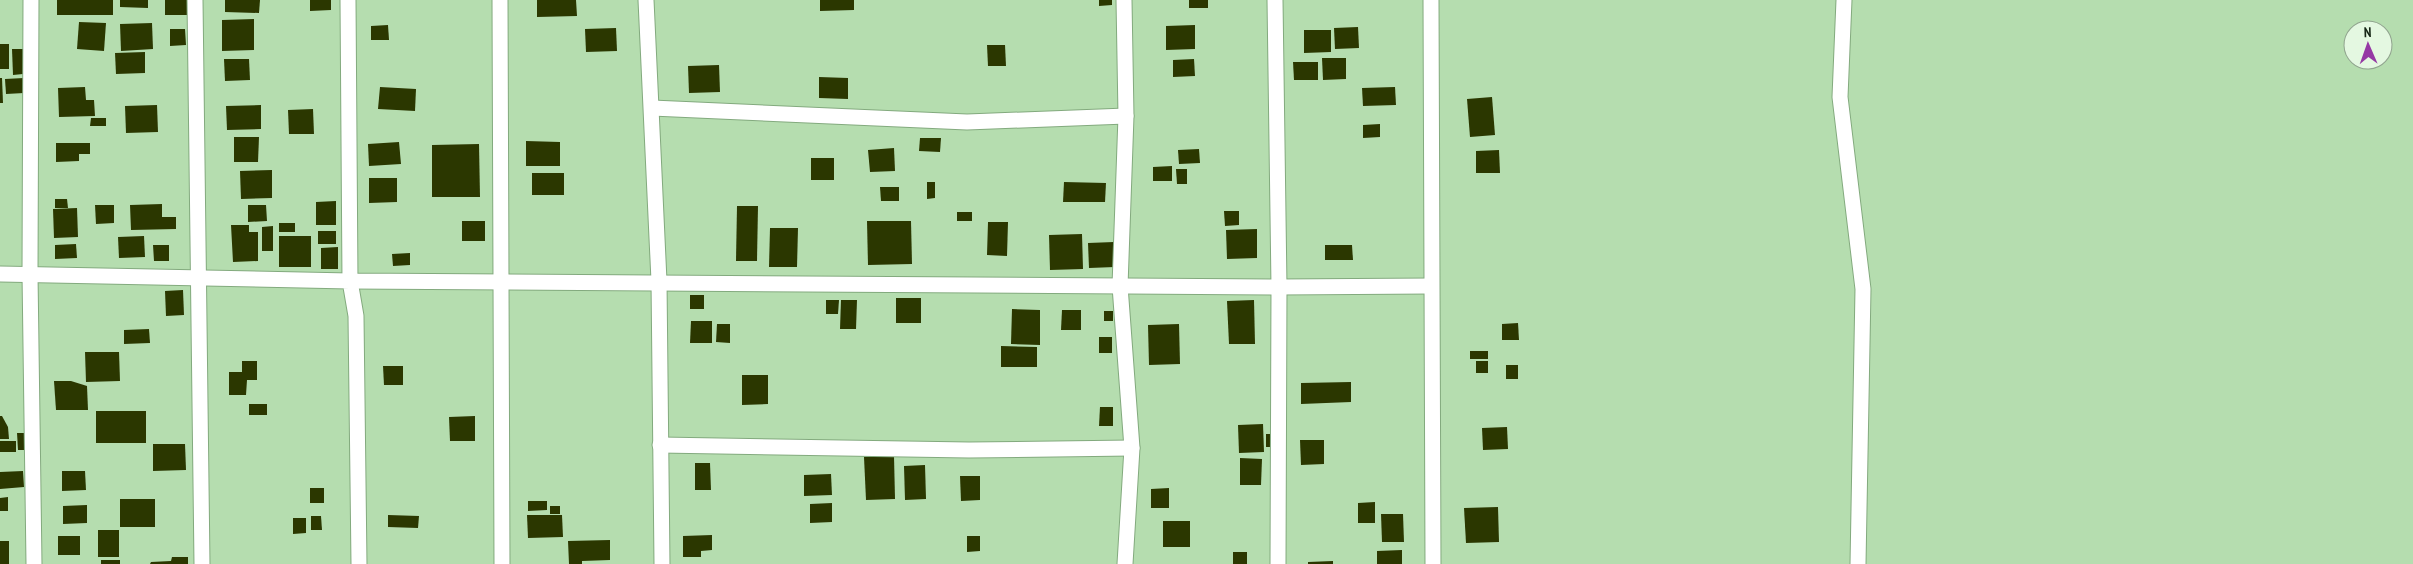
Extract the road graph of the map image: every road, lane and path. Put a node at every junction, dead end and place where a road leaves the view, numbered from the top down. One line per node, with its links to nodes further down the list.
1 (31, 0): 13 (street)
2 (195, 0): 14 (street)
3 (348, 0): 15 (street)
4 (500, 0): 17 (street)
5 (646, 0): 10 (street)
6 (1124, 0): 11 (street)
7 (1275, 0): 20 (street)
8 (1431, 0): 19 (street)
9 (1844, 0): 31 (street)
10 (652, 108): 11 (street); 16 (street)
11 (1126, 116): 18 (street)
12 (0, 274): 13 (street)
13 (30, 274): 14 (street); 23 (street)
14 (200, 279): 15 (street); 24 (street)
15 (350, 281): 17 (street); 25 (street)
16 (659, 281): 17 (street); 18 (street); 21 (street)
17 (502, 282): 26 (street)
18 (1120, 286): 20 (street); 22 (street)
19 (1431, 286): 20 (street); 30 (street)
20 (1279, 287): 29 (street)
21 (660, 444): 22 (street); 27 (street)
22 (1132, 448): 28 (street)
23 (34, 564)
24 (202, 564)
25 (359, 564)
26 (502, 564)
27 (662, 564)
28 (1125, 564)
29 (1278, 564)
30 (1433, 564)
31 (1858, 564)

